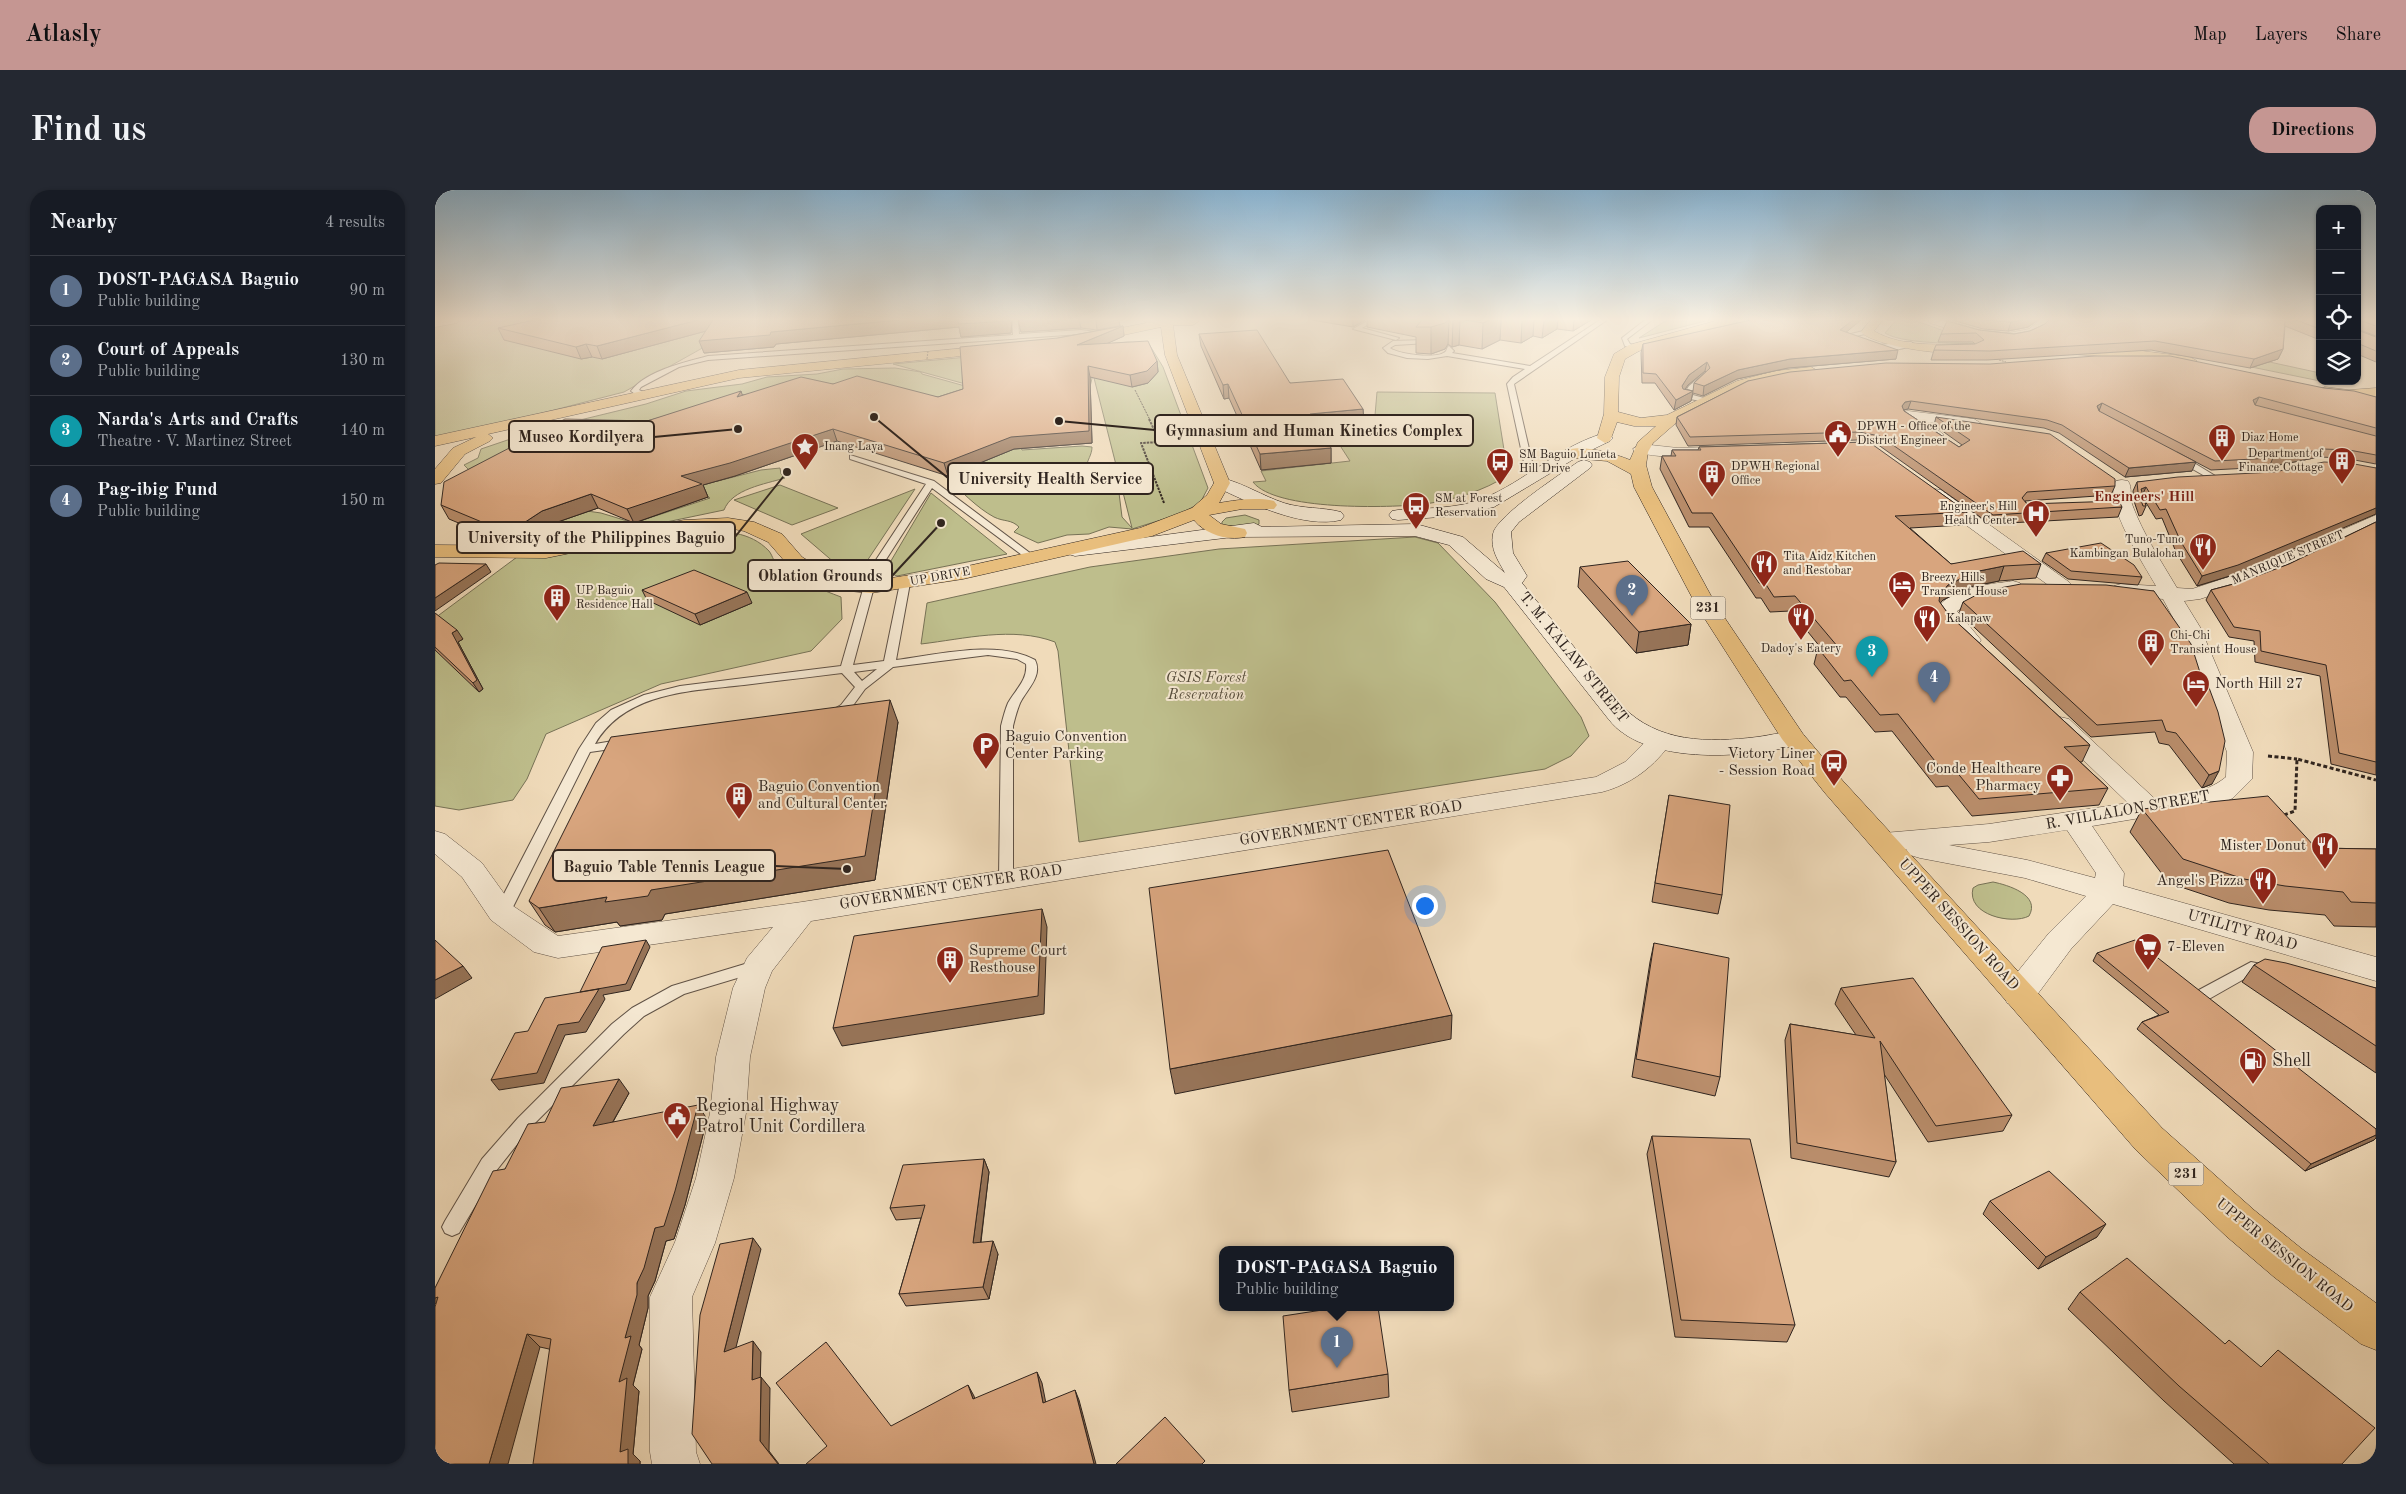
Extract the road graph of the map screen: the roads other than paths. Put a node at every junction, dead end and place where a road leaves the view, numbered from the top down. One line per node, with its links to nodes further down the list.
1 (653, 379): 10 (lane)
2 (713, 379): 10 (main road)
3 (731, 379): 29 (main road)
4 (1181, 379): 32 (main road)
5 (1514, 379): 26 (lane)
6 (1611, 379): 13 (main road)
7 (1699, 379): 12 (lane)
8 (1758, 379): 12 (main road)
9 (2310, 388): 11 (main road)
10 (642, 394): 17 (main road)
11 (2372, 394)
12 (1705, 401): 14 (main road)
13 (1611, 414): 14 (main road); 16 (main road)
14 (1671, 419): 19 (main road)
15 (1986, 426): 18 (street)
16 (1605, 438): 21 (street); 22 (street)
17 (435, 441)
18 (1950, 444)
19 (1641, 449): 20 (street); 25 (main road)
20 (1727, 452)
21 (1573, 453): 22 (main road); 26 (street)
22 (1600, 454): 25 (main road); 39 (street, T. M. KALAW STREET)
23 (2173, 455): 27 (lane)
24 (853, 457): 31 (lane)
25 (1636, 470): 57 (main road, UPPER SESSION ROAD / 231)
26 (1538, 474): 36 (street)
27 (2213, 477): 28 (street); 30 (street)
28 (2231, 477)
29 (435, 478)
30 (2180, 479)
31 (931, 483): 45 (lane); 48 (lane)
32 (1222, 483): 35 (street); 37 (main road, UP DRIVE)
33 (1923, 485): 49 (street)
34 (2118, 490): 50 (street, R. VILLALON STREET)
35 (1267, 505): 37 (main road); 38 (street); 41 (street)
36 (1465, 510): 38 (street); 39 (street)
37 (1197, 512): 41 (main road); 43 (main road, UP DRIVE)
38 (1432, 514): 42 (street)
39 (1513, 518): 46 (street, T. M. KALAW STREET)
40 (2376, 520): 50 (street, MANRIQUE STREET)
41 (1238, 533): 42 (street, T. M. KALAW STREET); 43 (street, UP DRIVE)
42 (1436, 533): 46 (street, T. M. KALAW STREET)
43 (1075, 550): 45 (main road, UP DRIVE)
44 (435, 551): 48 (main road, UP DRIVE)
45 (1033, 559): 47 (main road, UP DRIVE)
46 (1511, 582): 58 (street, T. M. KALAW STREET)
47 (905, 584): 48 (main road, UP DRIVE); 52 (lane)
48 (871, 587): 53 (lane)
49 (2081, 587): 50 (street, MANRIQUE STREET); 51 (street, MANRIQUE STREET)
50 (2169, 595): 63 (street, R. VILLALON STREET)
51 (1984, 654)
52 (889, 665): 53 (lane); 54 (lane); 69 (lane)
53 (846, 670): 54 (lane); 61 (lane)
54 (861, 687): 56 (lane)
55 (2042, 707): 63 (street)
56 (816, 718)
57 (1794, 739): 60 (street, T. M. KALAW STREET); 62 (main road, UPPER SESSION ROAD / 231)
58 (1660, 741): 60 (street, T. M. KALAW STREET); 69 (street, GOVERNMENT CENTER ROAD)
59 (633, 742): 61 (lane)
60 (1755, 745): 62 (street, T. M. KALAW STREET)
61 (585, 749): 72 (lane)
62 (1810, 760): 66 (main road, UPPER SESSION ROAD / 231)
63 (2150, 809): 64 (street, R. VILLALON STREET)
64 (2075, 821): 66 (street, R. VILLALON STREET); 70 (street)
65 (435, 840): 68 (street)
66 (1884, 842): 70 (street, UTILITY ROAD); 76 (main road, UPPER SESSION ROAD / 231)
67 (435, 860): 68 (street)
68 (473, 870): 72 (street)
69 (1006, 878): 71 (street, GOVERNMENT CENTER ROAD)
70 (2108, 892): 74 (street, UTILITY ROAD); 76 (street)
71 (802, 912): 72 (street, GOVERNMENT CENTER ROAD); 73 (street)
72 (502, 913)
73 (758, 966): 78 (lane); 80 (street)
74 (2376, 969)
75 (2282, 974): 77 (lane)
76 (2019, 994): 79 (main road, UPPER SESSION ROAD / 231)
77 (2203, 995)
78 (452, 1227)
79 (2376, 1329)
80 (676, 1464)

